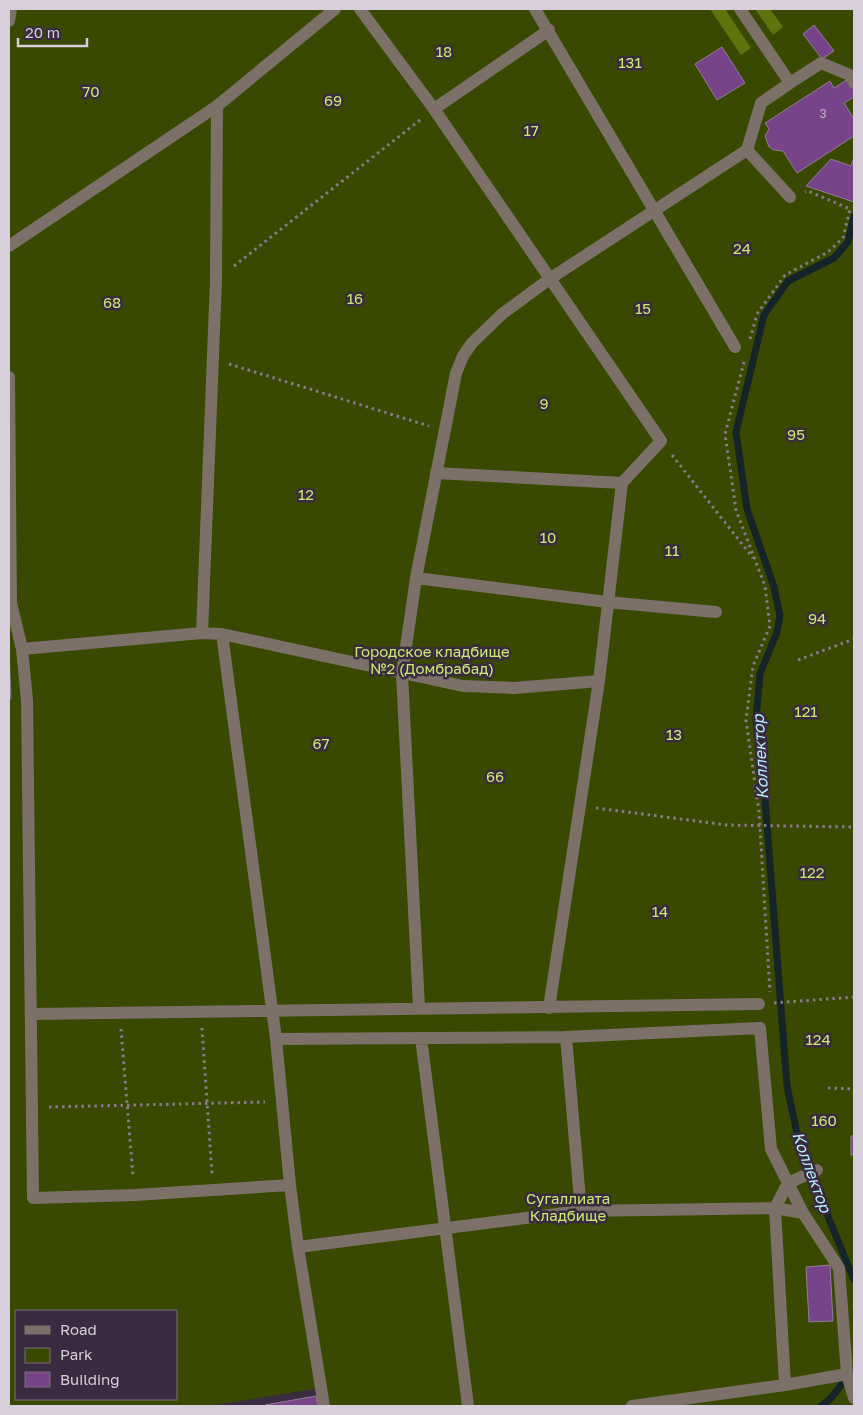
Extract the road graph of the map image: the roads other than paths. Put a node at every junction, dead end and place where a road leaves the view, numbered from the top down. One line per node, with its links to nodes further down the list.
1 (12, 9): 6 (street)
2 (335, 9): 10 (street)
3 (360, 9): 11 (street)
4 (535, 9): 7 (street)
5 (740, 9): 9 (street)
6 (9, 21)
7 (549, 30): 11 (street); 14 (street)
8 (854, 82): 9 (street)
9 (790, 83): 12 (street)
10 (217, 106): 15 (street); 24 (street)
11 (434, 109): 16 (street)
12 (747, 150): 13 (street); 14 (street)
13 (790, 197)
14 (654, 208): 16 (street); 17 (street)
15 (9, 246)
16 (550, 278): 19 (street); 20 (street)
17 (735, 347)
18 (9, 376): 26 (street)
19 (436, 473): 20 (street); 21 (street)
20 (622, 483): 22 (street)
21 (416, 578): 22 (street); 27 (street)
22 (607, 602): 23 (street); 28 (street)
23 (716, 612)
24 (202, 633): 25 (street); 26 (street)
25 (222, 634): 27 (street); 32 (street)
26 (22, 649): 33 (street)
27 (402, 674): 28 (street); 30 (street)
28 (599, 681): 31 (street)
29 (759, 1004): 31 (street)
30 (419, 1008): 31 (street); 32 (street)
31 (549, 1008)
32 (272, 1011): 33 (street); 36 (street)
33 (31, 1014): 39 (street)
34 (566, 1037): 35 (street); 38 (street); 41 (street)
35 (421, 1038): 36 (street); 43 (street)
36 (276, 1039): 39 (street)
37 (817, 1170): 38 (street)
38 (788, 1183): 40 (street); 42 (street)
39 (290, 1185): 44 (street)
40 (775, 1208): 41 (street); 42 (street); 46 (street)
41 (581, 1211): 43 (street)
42 (803, 1213): 45 (street)
43 (444, 1228): 44 (street); 49 (street)
44 (298, 1247): 48 (street)
45 (847, 1374): 46 (street); 47 (street)
46 (785, 1385): 50 (street)
47 (853, 1393)
48 (324, 1406)
49 (468, 1406)
50 (632, 1406)

